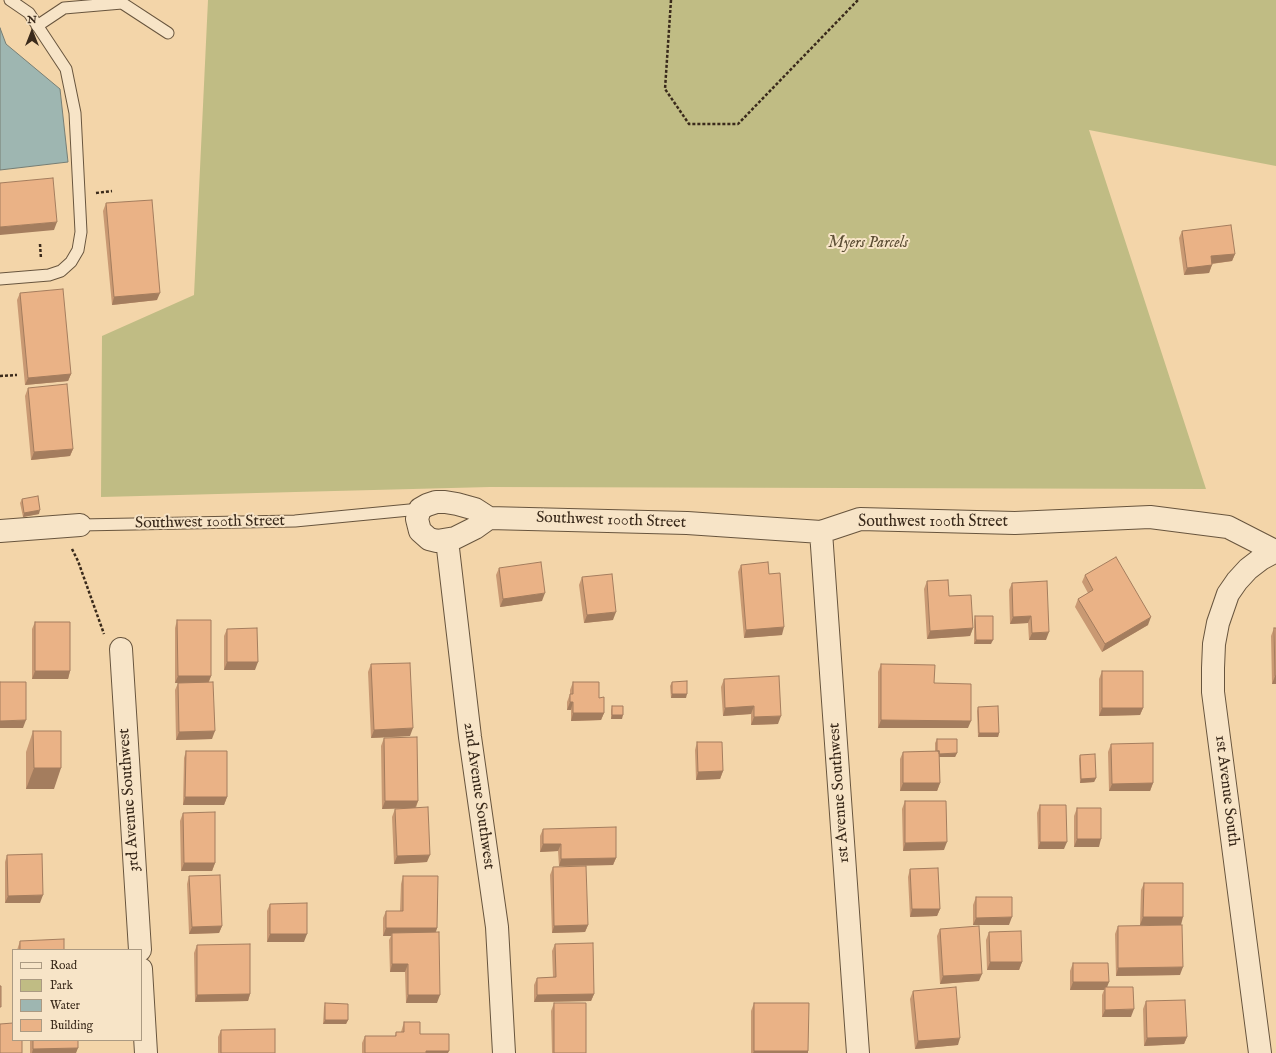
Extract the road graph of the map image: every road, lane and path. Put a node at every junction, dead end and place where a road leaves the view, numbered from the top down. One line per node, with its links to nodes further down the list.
1 (10, 0): 4 (lane)
2 (671, 0): 3 (path)
3 (858, 0)
4 (37, 26): 5 (lane); 10 (lane)
5 (168, 33)
6 (112, 192): 7 (path)
7 (92, 193)
8 (40, 244): 9 (path)
9 (41, 263)
10 (0, 279)
11 (17, 375): 12 (path)
12 (0, 376)
13 (420, 509): 14 (street, Southwest 100th Street); 15 (lane, Southwest 100th Street); 18 (street)
14 (489, 518): 17 (street, Southwest 100th Street); 18 (street)
15 (70, 525): 16 (street, Southwest 100th Street); 20 (path)
16 (0, 531)
17 (821, 532): 19 (street, Southwest 100th Street); 25 (street, 1st Avenue Southwest)
18 (447, 540): 24 (street, 2nd Avenue Southwest)
19 (1276, 551): 26 (street, 1st Avenue South)
20 (121, 650): 21 (street, 3rd Avenue Southwest)
21 (140, 949)
22 (142, 986): 23 (street)
23 (146, 1053)
24 (504, 1053)
25 (858, 1053)
26 (1260, 1053)

